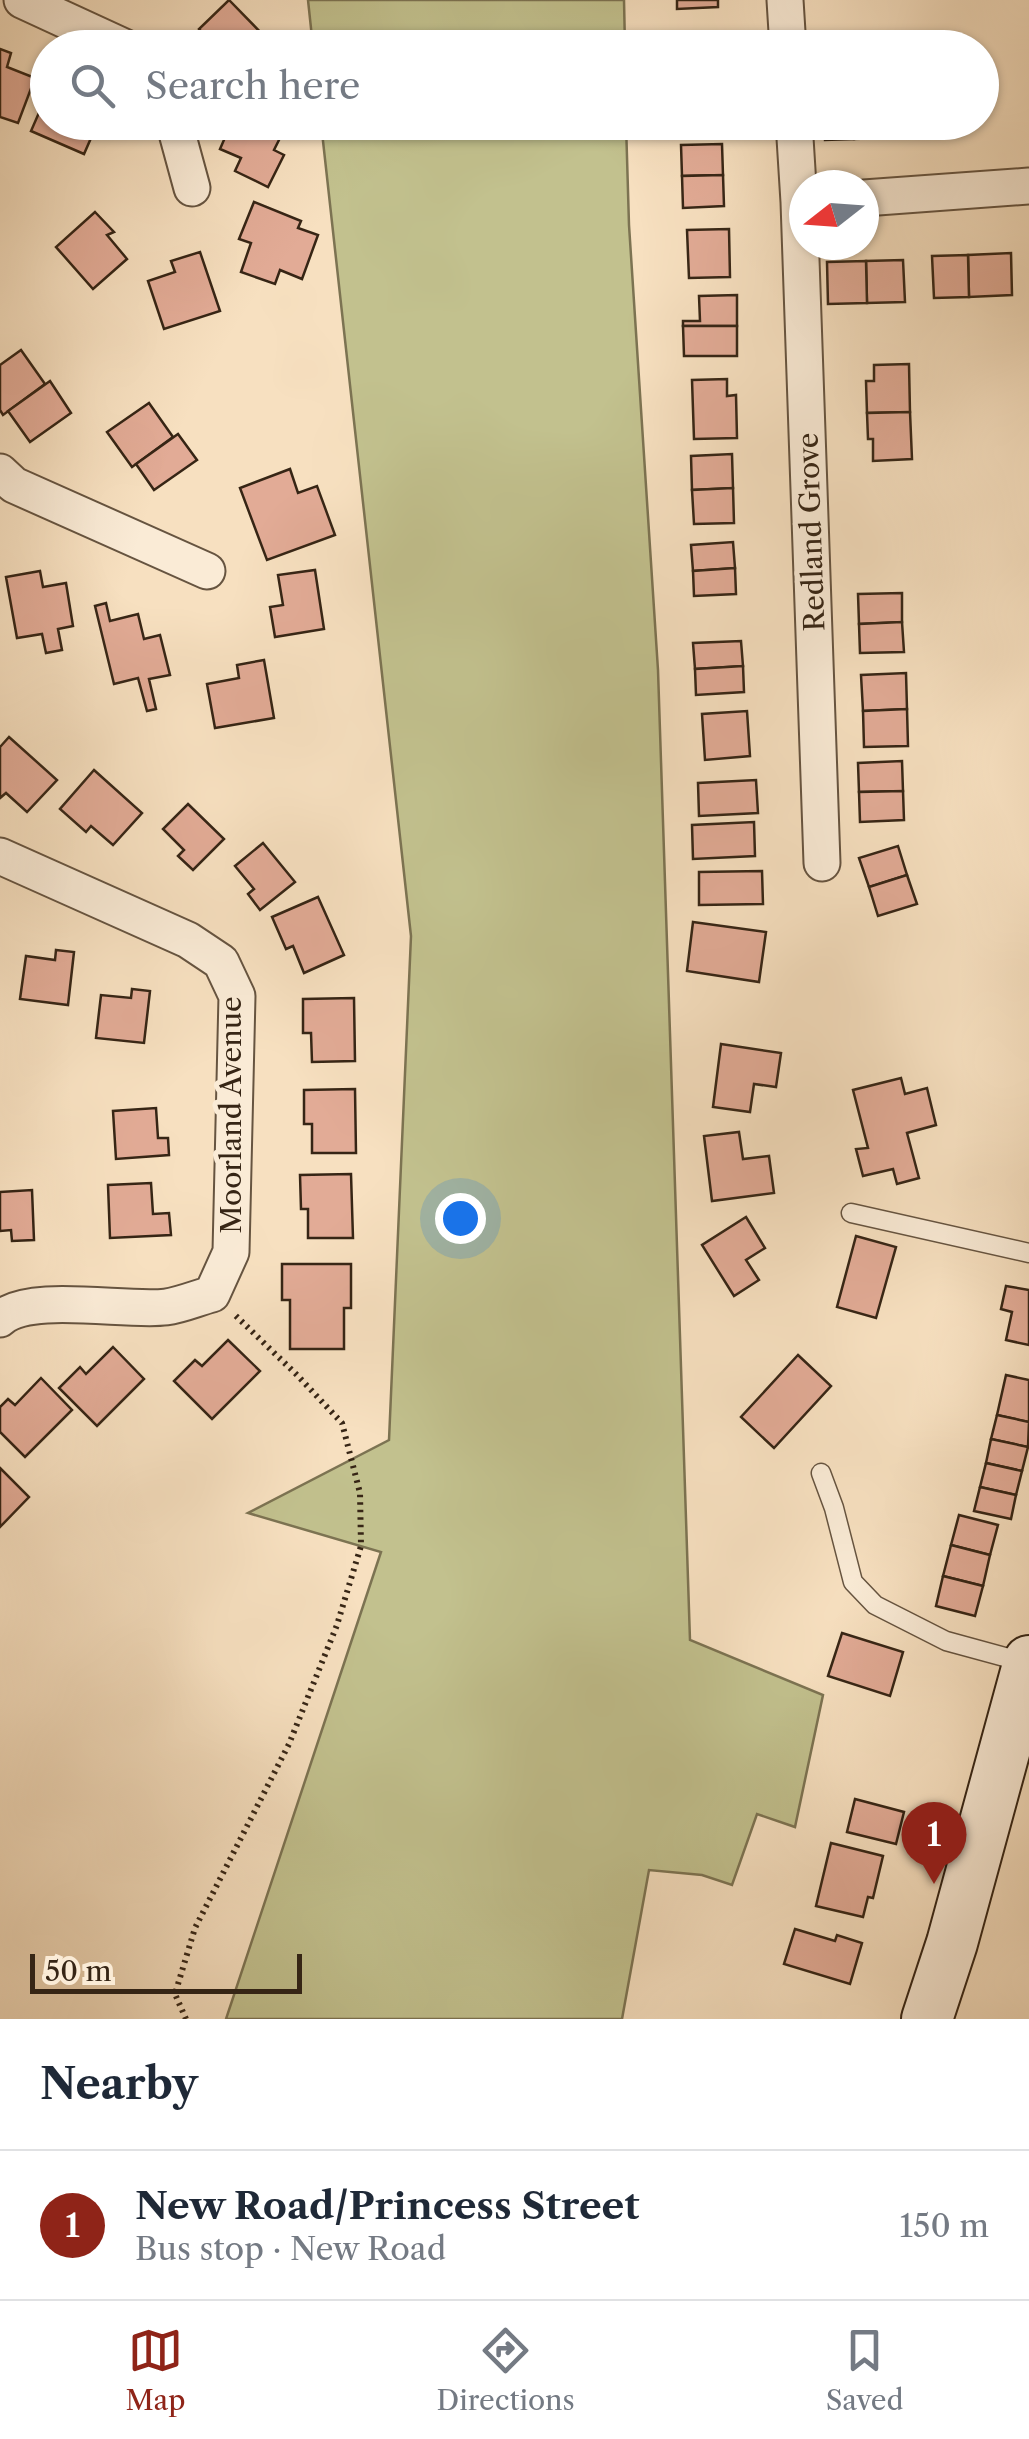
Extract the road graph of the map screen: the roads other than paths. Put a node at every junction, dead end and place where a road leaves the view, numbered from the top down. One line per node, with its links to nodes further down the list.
1 (22, 0): 3 (street)
2 (785, 0): 4 (street)
3 (87, 30)
4 (787, 30)
5 (179, 140): 9 (street)
6 (796, 140): 7 (street, Redland Grove)
7 (799, 170)
8 (1029, 186): 10 (street)
9 (192, 188)
10 (879, 197)
11 (804, 260): 15 (street, Redland Grove)
12 (0, 472): 13 (street)
13 (206, 571)
14 (0, 856): 18 (street, Moorland Avenue)
15 (822, 862)
16 (851, 1214): 17 (lane)
17 (1029, 1253)
18 (0, 1319)
19 (821, 1473): 20 (lane)
20 (1029, 1662): 21 (street)
21 (1014, 1771): 22 (street)
22 (928, 2019)

